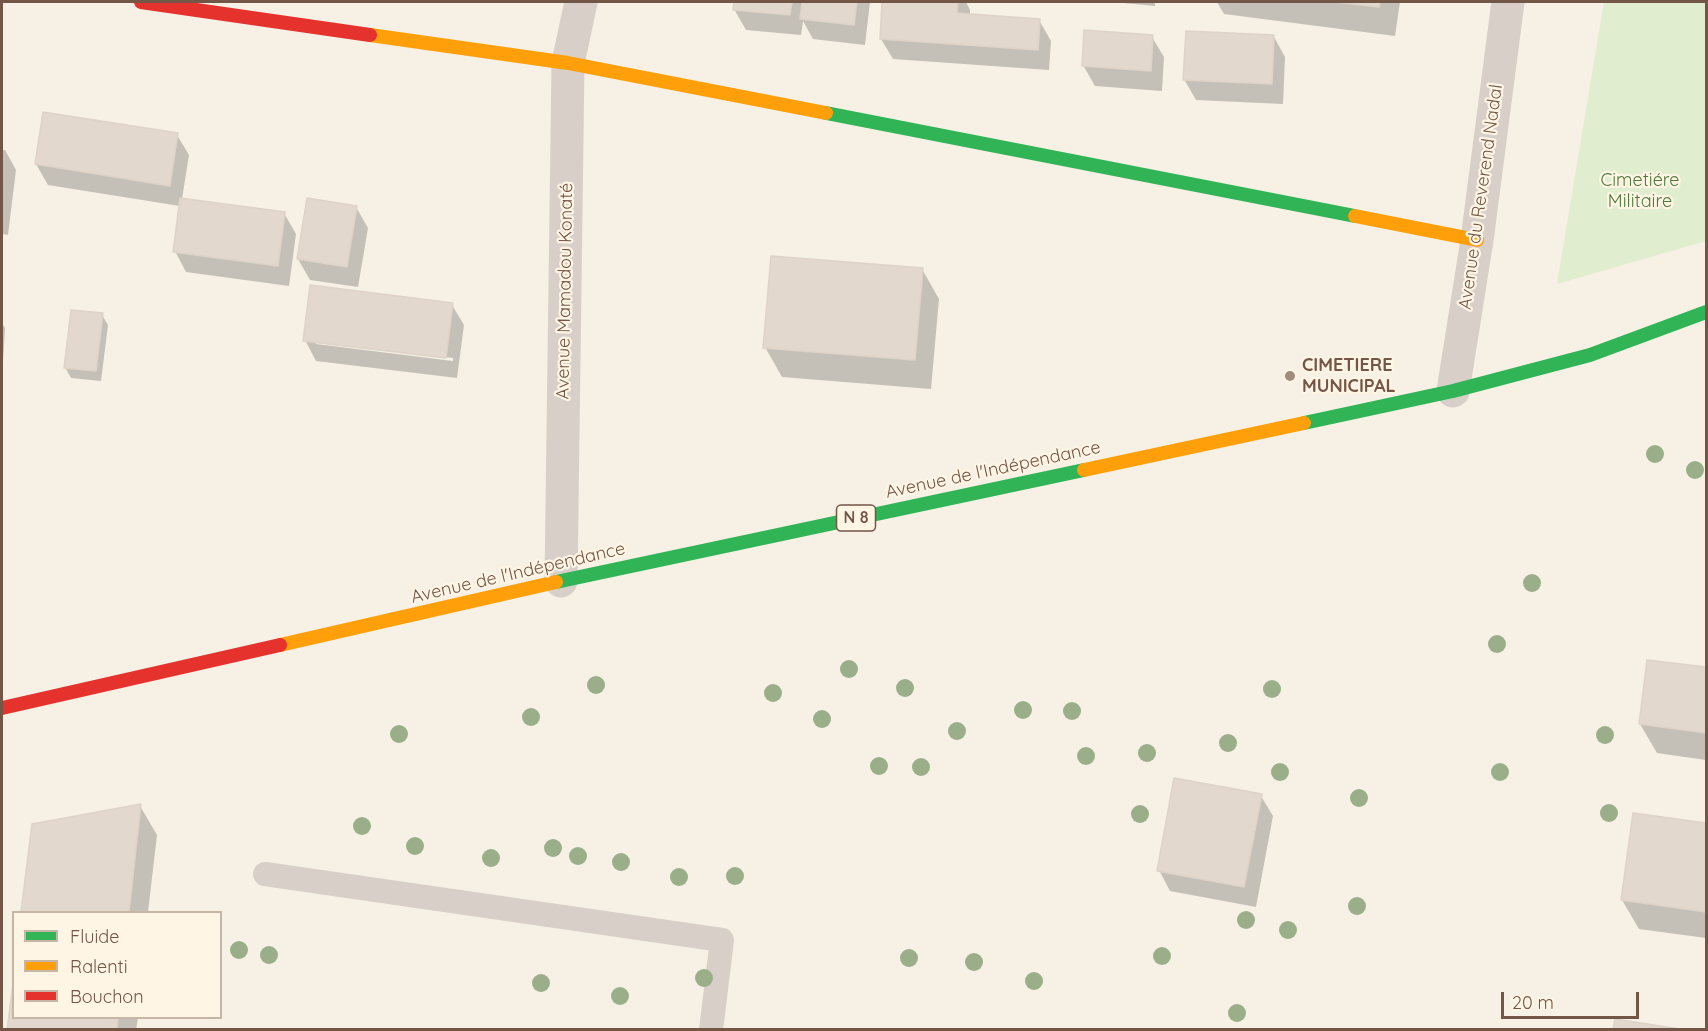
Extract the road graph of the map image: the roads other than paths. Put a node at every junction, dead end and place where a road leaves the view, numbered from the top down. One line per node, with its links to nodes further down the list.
1 (141, 2): 4 (main road)
2 (581, 2): 4 (street, Avenue Mamadou Konaté)
3 (1508, 2): 5 (street, Avenue du Reverend Nadal)
4 (568, 63): 5 (main road); 8 (street, Avenue Mamadou Konaté)
5 (1477, 240): 7 (street, Avenue du Reverend Nadal)
6 (1707, 312): 7 (main road, Avenue de l'Indépendance / N 8)
7 (1453, 391): 8 (main road, Avenue de l'Indépendance / N 8)
8 (561, 581): 9 (main road, Avenue de l'Indépendance / N 8)
9 (2, 708)
10 (265, 874): 11 (lane)
11 (711, 1029)

